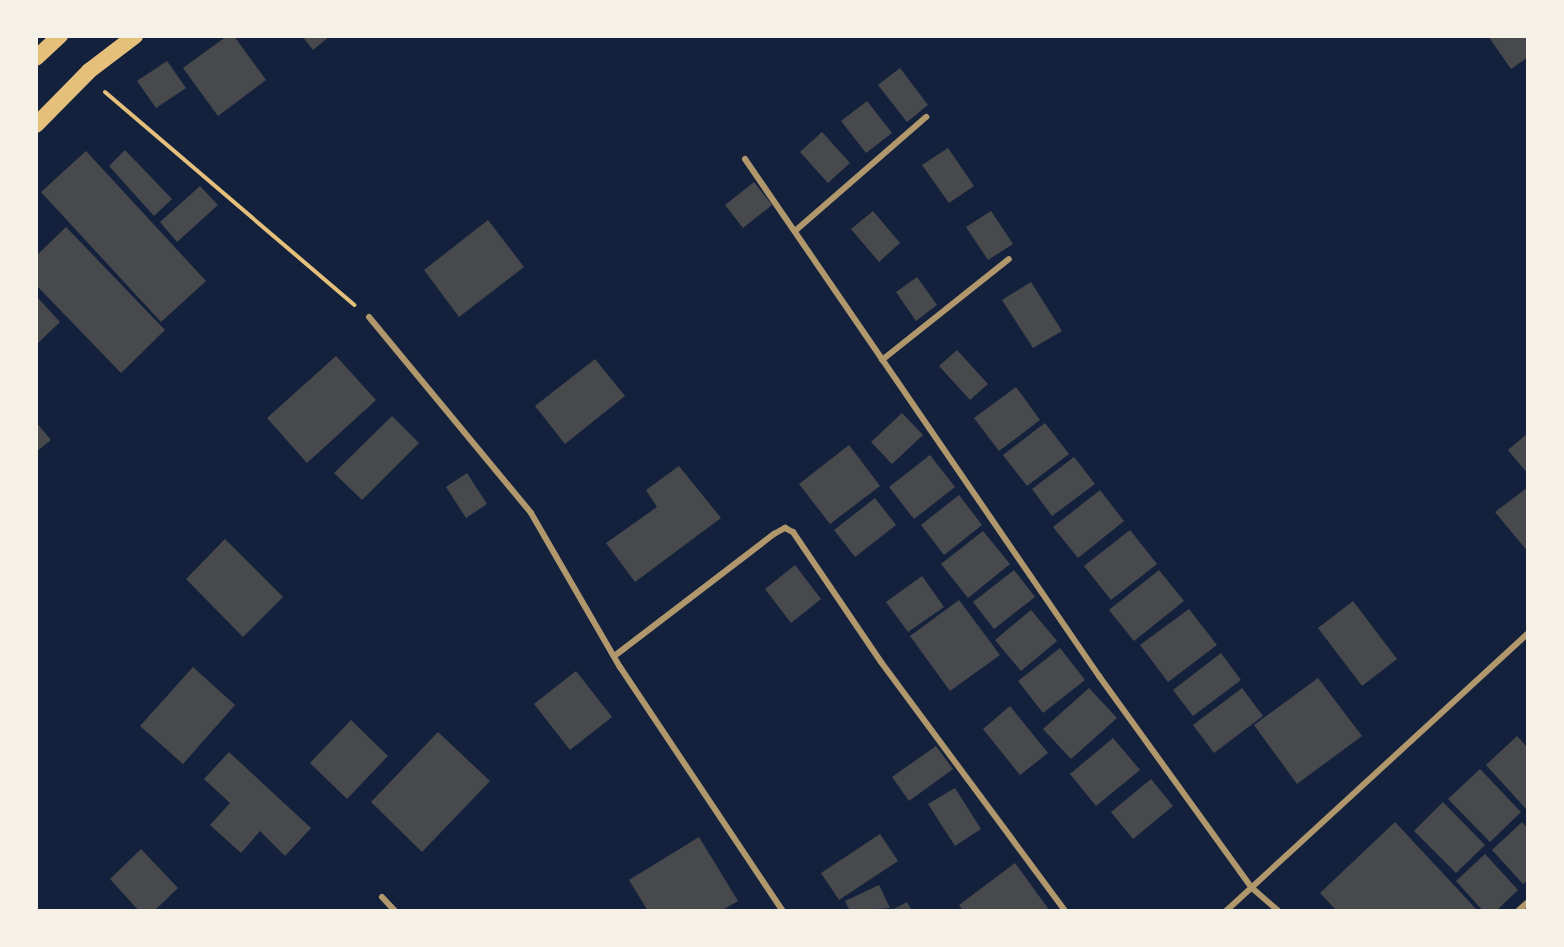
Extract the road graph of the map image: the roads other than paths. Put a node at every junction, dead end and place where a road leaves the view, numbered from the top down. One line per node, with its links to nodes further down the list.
1 (60, 36): 3 (highway)
2 (135, 36): 5 (highway)
3 (36, 58)
4 (926, 117): 7 (street)
5 (36, 125)
6 (745, 159): 7 (street)
7 (795, 231): 10 (street)
8 (1009, 259): 10 (street)
9 (369, 317): 12 (street)
10 (882, 360): 13 (street)
11 (1528, 633): 13 (street)
12 (617, 654): 17 (street); 18 (street)
13 (1252, 888): 19 (street); 20 (street)
14 (382, 897): 16 (street)
15 (1528, 902): 21 (street)
16 (395, 911)
17 (783, 911)
18 (1065, 911)
19 (1226, 911)
20 (1278, 911)
21 (1518, 911)

